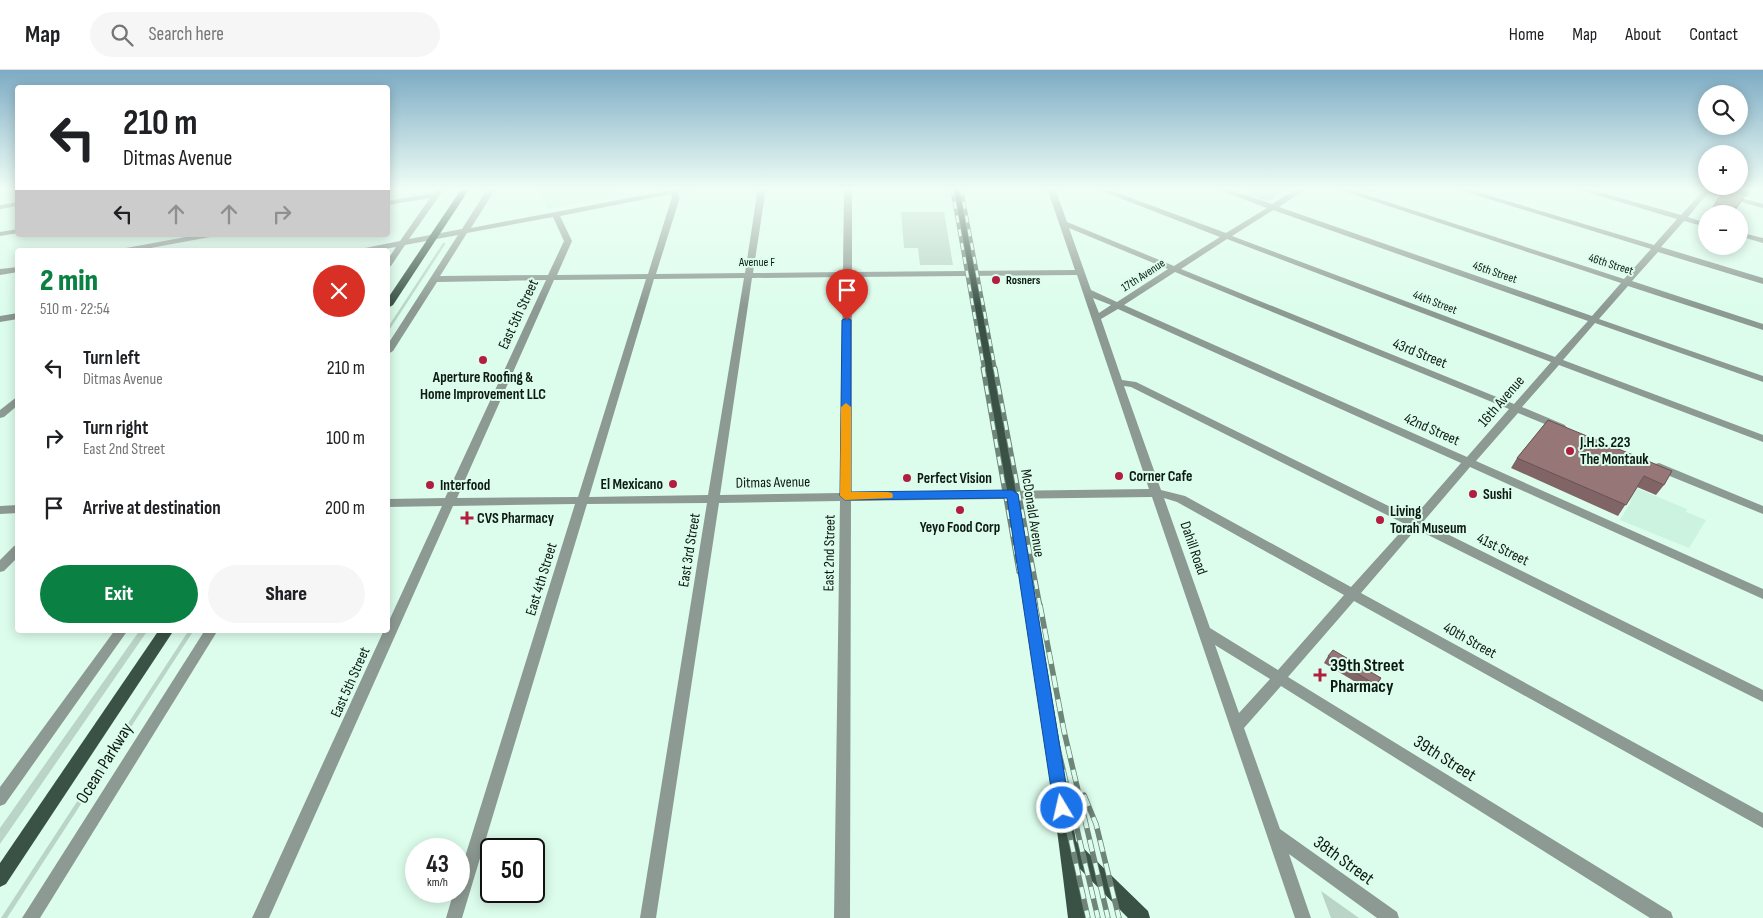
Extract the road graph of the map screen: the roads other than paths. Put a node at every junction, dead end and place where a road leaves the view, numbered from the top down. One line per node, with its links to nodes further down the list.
1 (413, 228): 26 (street)
2 (441, 228): 23 (main road)
3 (466, 228): 18 (street)
4 (482, 228): 18 (street)
5 (562, 228): 39 (street, East 5th Street)
6 (666, 228): 38 (street, East 4th Street)
7 (757, 228): 37 (street, East 3rd Street)
8 (848, 228): 36 (street, East 2nd Street)
9 (963, 228): 35 (main road, McDonald Avenue)
10 (1066, 228): 34 (street, Dahill Road)
11 (1074, 228): 31 (street, 43rd Street)
12 (1204, 228): 21 (street, 44th Street)
13 (1240, 228): 21 (street, 17th Avenue)
14 (1331, 228): 49 (street, 45th Street)
15 (1459, 228): 42 (street, 46th Street)
16 (1588, 228): 29 (street)
17 (1673, 228): 29 (street, 16th Avenue)
18 (464, 231): 23 (street); 40 (street)
19 (15, 232): 20 (street)
20 (0, 234)
21 (1227, 236): 31 (street, 17th Avenue); 52 (street, 44th Street)
22 (200, 237): 27 (street)
23 (434, 237): 26 (street); 44 (main road)
24 (1748, 237): 25 (street)
25 (1763, 241)
26 (402, 243): 28 (street); 30 (street)
27 (144, 248)
28 (376, 248)
29 (1655, 248): 41 (street); 42 (street, 16th Avenue)
30 (390, 261)
31 (1175, 268): 45 (street, 17th Avenue); 56 (street, 43rd Street)
32 (15, 270): 33 (street)
33 (0, 272)
34 (1081, 272): 35 (street, Avenue F); 43 (street, Dahill Road)
35 (971, 273): 36 (street, Avenue F); 63 (main road, McDonald Avenue)
36 (847, 274): 37 (street, Avenue F); 64 (street, East 2nd Street)
37 (750, 275): 38 (street, Avenue F); 65 (street, East 3rd Street)
38 (651, 276): 39 (street, Avenue F); 66 (street, East 4th Street)
39 (552, 277): 40 (street, Avenue F); 67 (street, East 5th Street)
40 (433, 279): 51 (street)
41 (1763, 281)
42 (1626, 282): 49 (street, 16th Avenue); 50 (street, 46th Street)
43 (1088, 292): 45 (street, 42nd Street); 47 (street, Dahill Road)
44 (390, 302)
45 (1119, 305): 47 (street, 17th Avenue); 60 (street, 42nd Street)
46 (15, 316): 48 (street)
47 (1097, 318): 54 (street, Dahill Road)
48 (0, 319)
49 (1593, 320): 52 (street, 16th Avenue); 53 (street, 45th Street)
50 (1763, 327)
51 (390, 348)
52 (1556, 361): 56 (street, 16th Avenue); 59 (street, 44th Street)
53 (1763, 379)
54 (1120, 383): 62 (street, Dahill Road); 72 (street, 41st Street)
55 (15, 402): 57 (street)
56 (1515, 408): 58 (street, 43rd Street); 60 (street, 16th Avenue)
57 (0, 415)
58 (1567, 430)
59 (1763, 439)
60 (1468, 461): 72 (street, 16th Avenue); 76 (street, 42nd Street)
61 (1648, 463): 71 (street)
62 (1158, 493): 63 (street, Ditmas Avenue); 75 (street, 40th Street); 77 (street, Dahill Road)
63 (1012, 494): 64 (street, Ditmas Avenue); 87 (main road, McDonald Avenue)
64 (845, 496): 65 (street, Ditmas Avenue); 93 (street, East 2nd Street)
65 (714, 498): 66 (street, Ditmas Avenue); 92 (street, East 3rd Street)
66 (582, 500): 67 (street, Ditmas Avenue); 91 (street, East 4th Street)
67 (450, 502): 68 (street, Ditmas Avenue); 90 (street, East 5th Street)
68 (390, 503)
69 (0, 510): 70 (street)
70 (15, 510)
71 (1763, 510)
72 (1414, 523): 75 (street, 16th Avenue); 82 (street, 41st Street)
73 (15, 552): 74 (street)
74 (0, 568)
75 (1352, 593): 81 (street, 16th Avenue); 85 (street, 40th Street)
76 (1763, 594)
77 (1205, 632): 81 (street, 39th Street); 83 (street, Dahill Road)
78 (120, 633): 84 (street)
79 (165, 633): 88 (main road, Ocean Parkway)
80 (210, 633): 89 (street, Ocean Parkway)
81 (1279, 676): 83 (street, 16th Avenue); 98 (street, 39th Street)
82 (1763, 696)
83 (1237, 726): 86 (street, Dahill Road)
84 (0, 800)
85 (1763, 821)
86 (1274, 834): 96 (street, Dahill Road); 97 (street, 38th Street)
87 (1068, 845): 94 (main road, McDonald Avenue); 95 (main road)
88 (0, 878)
89 (30, 918)
90 (260, 918)
91 (454, 918)
92 (648, 918)
93 (842, 918)
94 (1077, 918)
95 (1141, 918)
96 (1304, 918)
97 (1391, 918)
98 (1665, 918)

